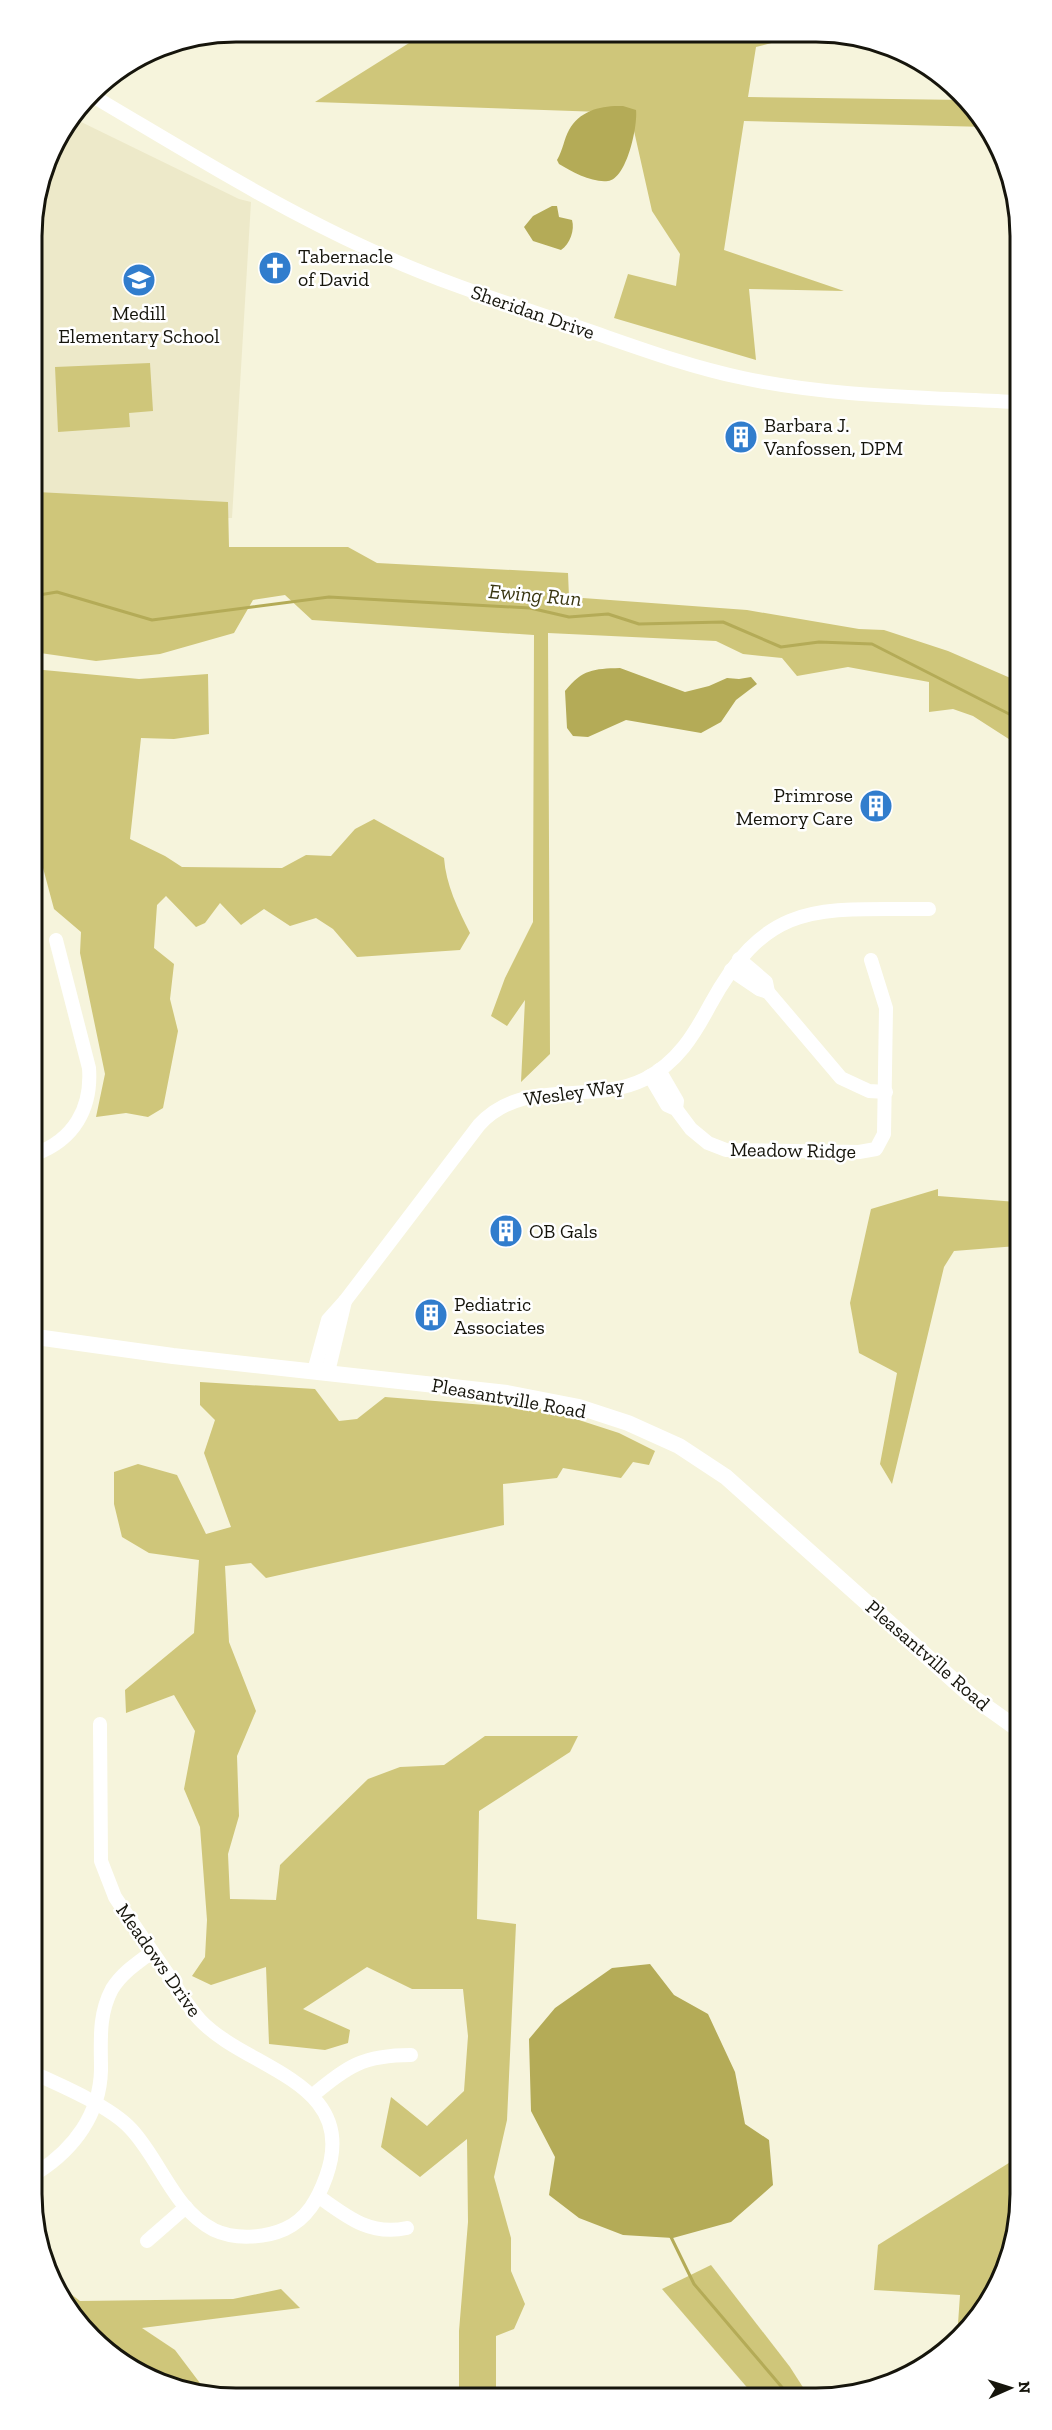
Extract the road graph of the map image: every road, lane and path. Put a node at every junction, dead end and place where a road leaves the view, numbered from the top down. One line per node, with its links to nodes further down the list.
1 (99, 99): 2 (street, Sheridan Drive)
2 (1010, 402)
3 (929, 909): 6 (street, Wesley Way)
4 (56, 940): 9 (street)
5 (871, 960): 8 (street, Meadow Ridge)
6 (735, 964): 7 (street, Wesley Way); 8 (street)
7 (655, 1073): 8 (street, Meadow Ridge); 11 (street, Wesley Way)
8 (886, 1092)
9 (42, 1151)
10 (42, 1337): 11 (main road, Pleasantville Road)
11 (321, 1372): 13 (main road, Pleasantville Road)
12 (100, 1724): 14 (street, Meadows Drive)
13 (1010, 1724)
14 (152, 1952): 17 (street, Meadows Drive); 18 (street)
15 (411, 2055): 17 (street)
16 (42, 2077): 18 (street, Meadows Drive)
17 (312, 2096): 20 (street, Meadows Drive)
18 (95, 2104): 19 (street); 21 (street, Meadows Drive)
19 (42, 2169)
20 (318, 2196): 21 (street, Meadows Drive); 22 (street)
21 (186, 2207): 23 (street)
22 (407, 2228)
23 (147, 2241)

